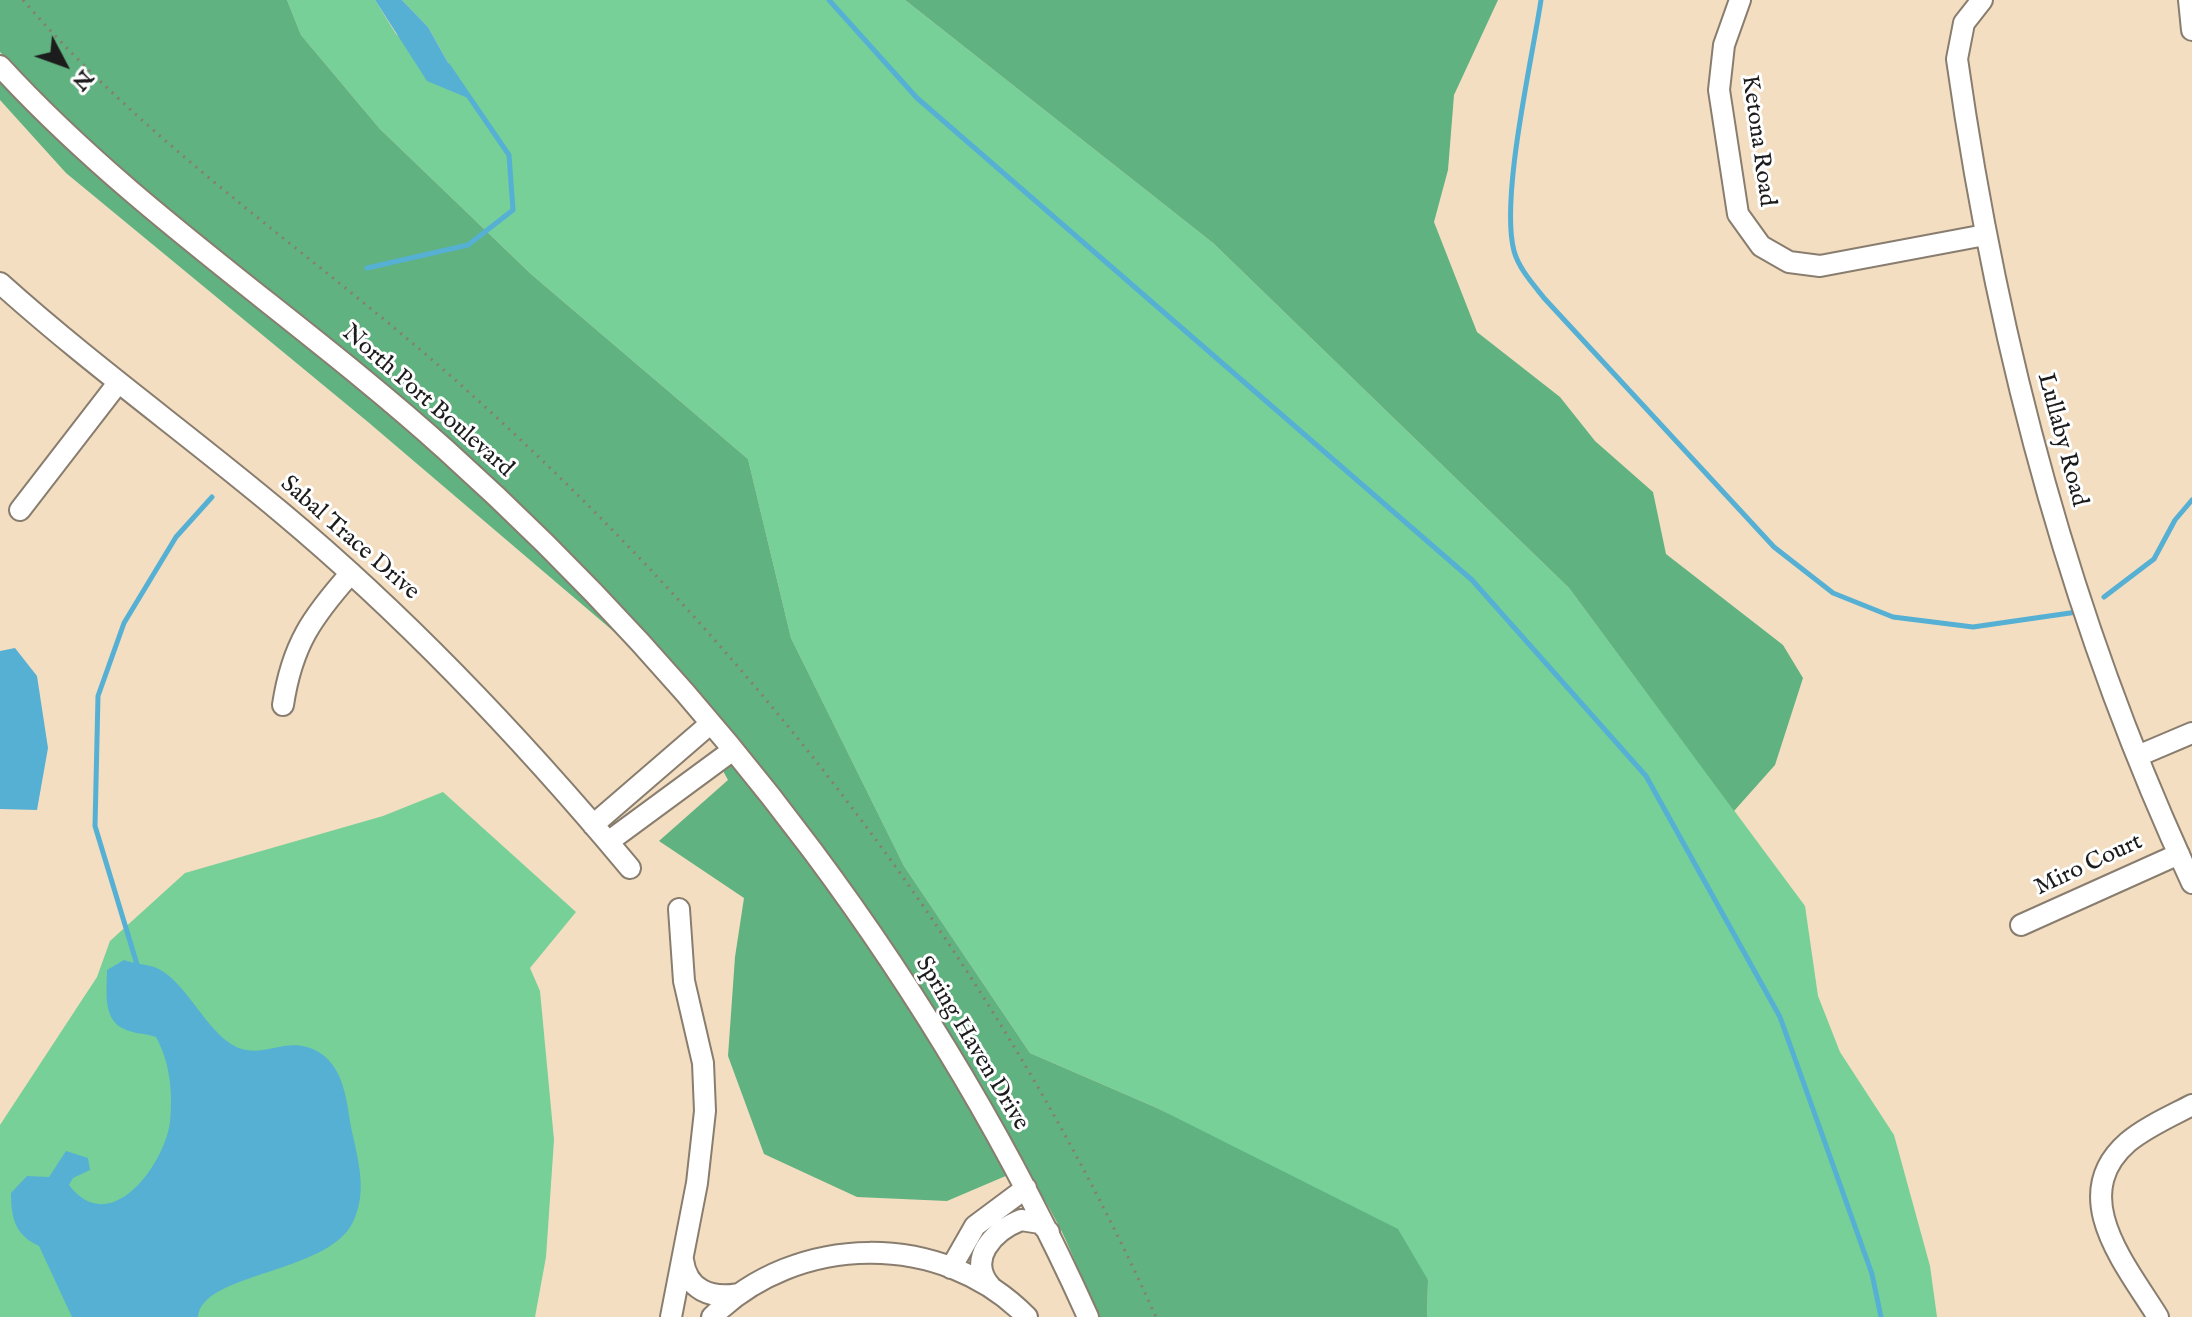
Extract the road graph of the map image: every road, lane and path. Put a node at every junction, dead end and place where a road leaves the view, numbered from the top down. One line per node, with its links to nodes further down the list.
1 (1740, 0): 6 (street, Ketona Road)
2 (1982, 0): 6 (street, Lullaby Road)
3 (2189, 0): 4 (street)
4 (2192, 30)
5 (0, 66): 12 (street, North Port Boulevard)
6 (1985, 235): 15 (street, Lullaby Road)
7 (0, 283): 8 (street, Sabal Trace Drive)
8 (118, 383): 9 (street); 10 (street, Sabal Trace Drive)
9 (20, 510)
10 (351, 573): 11 (street); 19 (street, Sabal Trace Drive)
11 (283, 705)
12 (710, 724): 14 (street, North Port Boulevard); 16 (street)
13 (2192, 733): 15 (street)
14 (733, 750): 17 (street); 18 (street, North Port Boulevard)
15 (2140, 755): 21 (street, Lullaby Road)
16 (636, 788): 17 (street); 19 (street)
17 (655, 809): 20 (street)
18 (785, 813): 27 (street, Spring Haven Drive)
19 (593, 825): 20 (street, Sabal Trace Drive)
20 (608, 842): 22 (street, Sabal Trace Drive)
21 (2179, 854): 23 (street, Lullaby Road); 25 (street, Miro Court)
22 (630, 868)
23 (2192, 883)
24 (679, 909): 29 (street)
25 (2021, 925)
26 (2192, 1105): 37 (street)
27 (1026, 1188): 28 (street, Spring Haven Drive); 30 (street)
28 (1051, 1234): 31 (street); 36 (street, Spring Haven Drive)
29 (683, 1255): 32 (street); 33 (street)
30 (951, 1268): 31 (street); 32 (street)
31 (991, 1287): 35 (street)
32 (738, 1294): 34 (street)
33 (671, 1317)
34 (712, 1317)
35 (1027, 1317)
36 (1088, 1317)
37 (2158, 1317)

